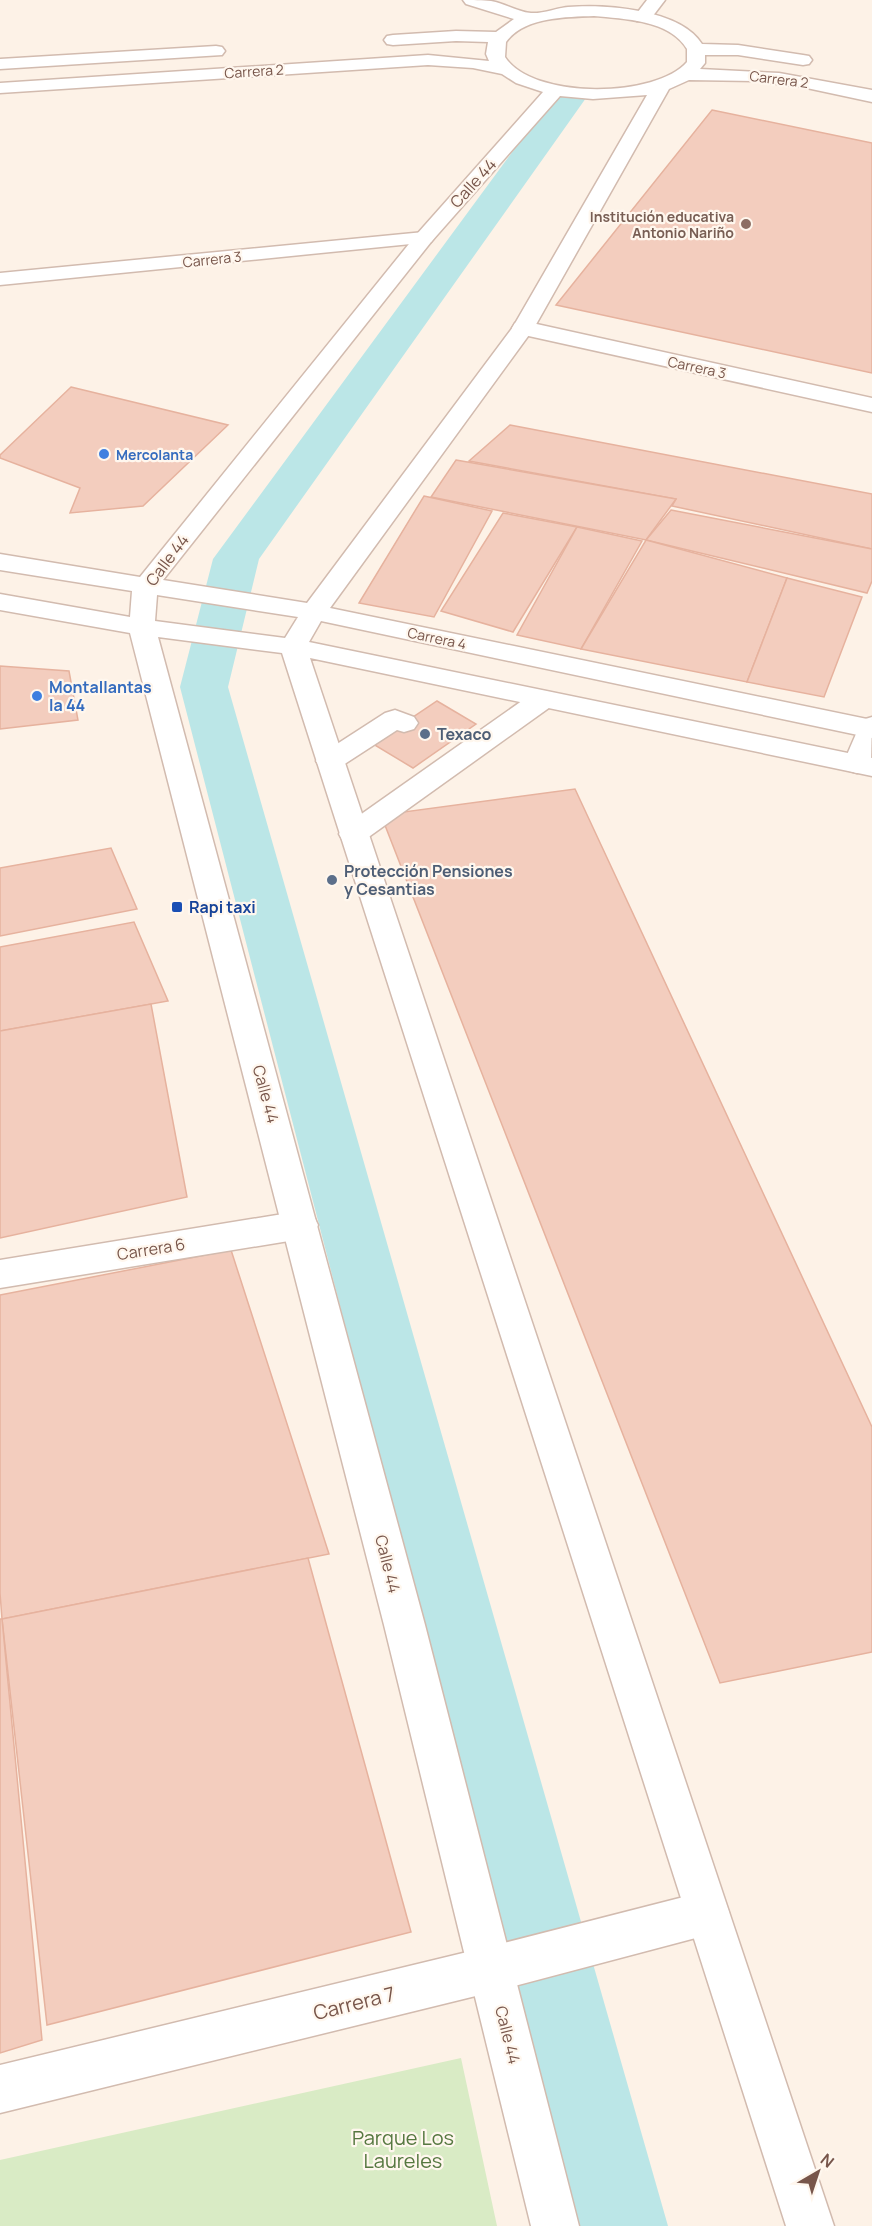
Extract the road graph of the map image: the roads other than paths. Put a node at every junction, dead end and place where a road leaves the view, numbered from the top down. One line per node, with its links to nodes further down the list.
1 (472, 0): 6 (street)
2 (532, 0): 4 (street)
3 (656, 0): 5 (street)
4 (570, 12): 5 (street); 6 (street)
5 (643, 17): 9 (street)
6 (532, 19): 7 (street)
7 (499, 37): 8 (street); 13 (street)
8 (377, 41)
9 (697, 49): 11 (street, Carrera 2); 14 (street)
10 (236, 50): 12 (street, Carrera 2)
11 (823, 63)
12 (0, 64)
13 (507, 70): 16 (street, Carrera 2); 17 (street, Carrera 2)
14 (684, 75): 15 (street, Carrera 2); 18 (street, Carrera 2)
15 (662, 85): 17 (street, Carrera 2); 21 (street)
16 (0, 88)
17 (556, 89): 19 (street, Calle 44)
18 (872, 96)
19 (423, 238): 20 (street, Carrera 3); 24 (street, Calle 44)
20 (0, 279)
21 (523, 328): 22 (street, Carrera 3); 26 (street)
22 (872, 405)
23 (0, 562): 24 (street, Carrera 4)
24 (145, 587): 26 (street, Carrera 4); 27 (street, Calle 44)
25 (0, 602): 27 (street)
26 (314, 612): 28 (street); 31 (street, Carrera 4)
27 (142, 627): 28 (street); 35 (street, Calle 44)
28 (278, 646): 29 (street); 32 (street)
29 (543, 699): 33 (street); 34 (street)
30 (404, 723): 32 (street)
31 (872, 728): 33 (street)
32 (330, 761): 34 (street)
33 (865, 765)
34 (353, 834): 37 (street)
35 (301, 1225): 36 (street, Carrera 6); 38 (street, Calle 44)
36 (0, 1274)
37 (707, 1913): 38 (street, Carrera 7); 41 (street)
38 (514, 1963): 39 (street, Carrera 7); 40 (street, Calle 44)
39 (0, 2089)
40 (555, 2226)
41 (810, 2226)

